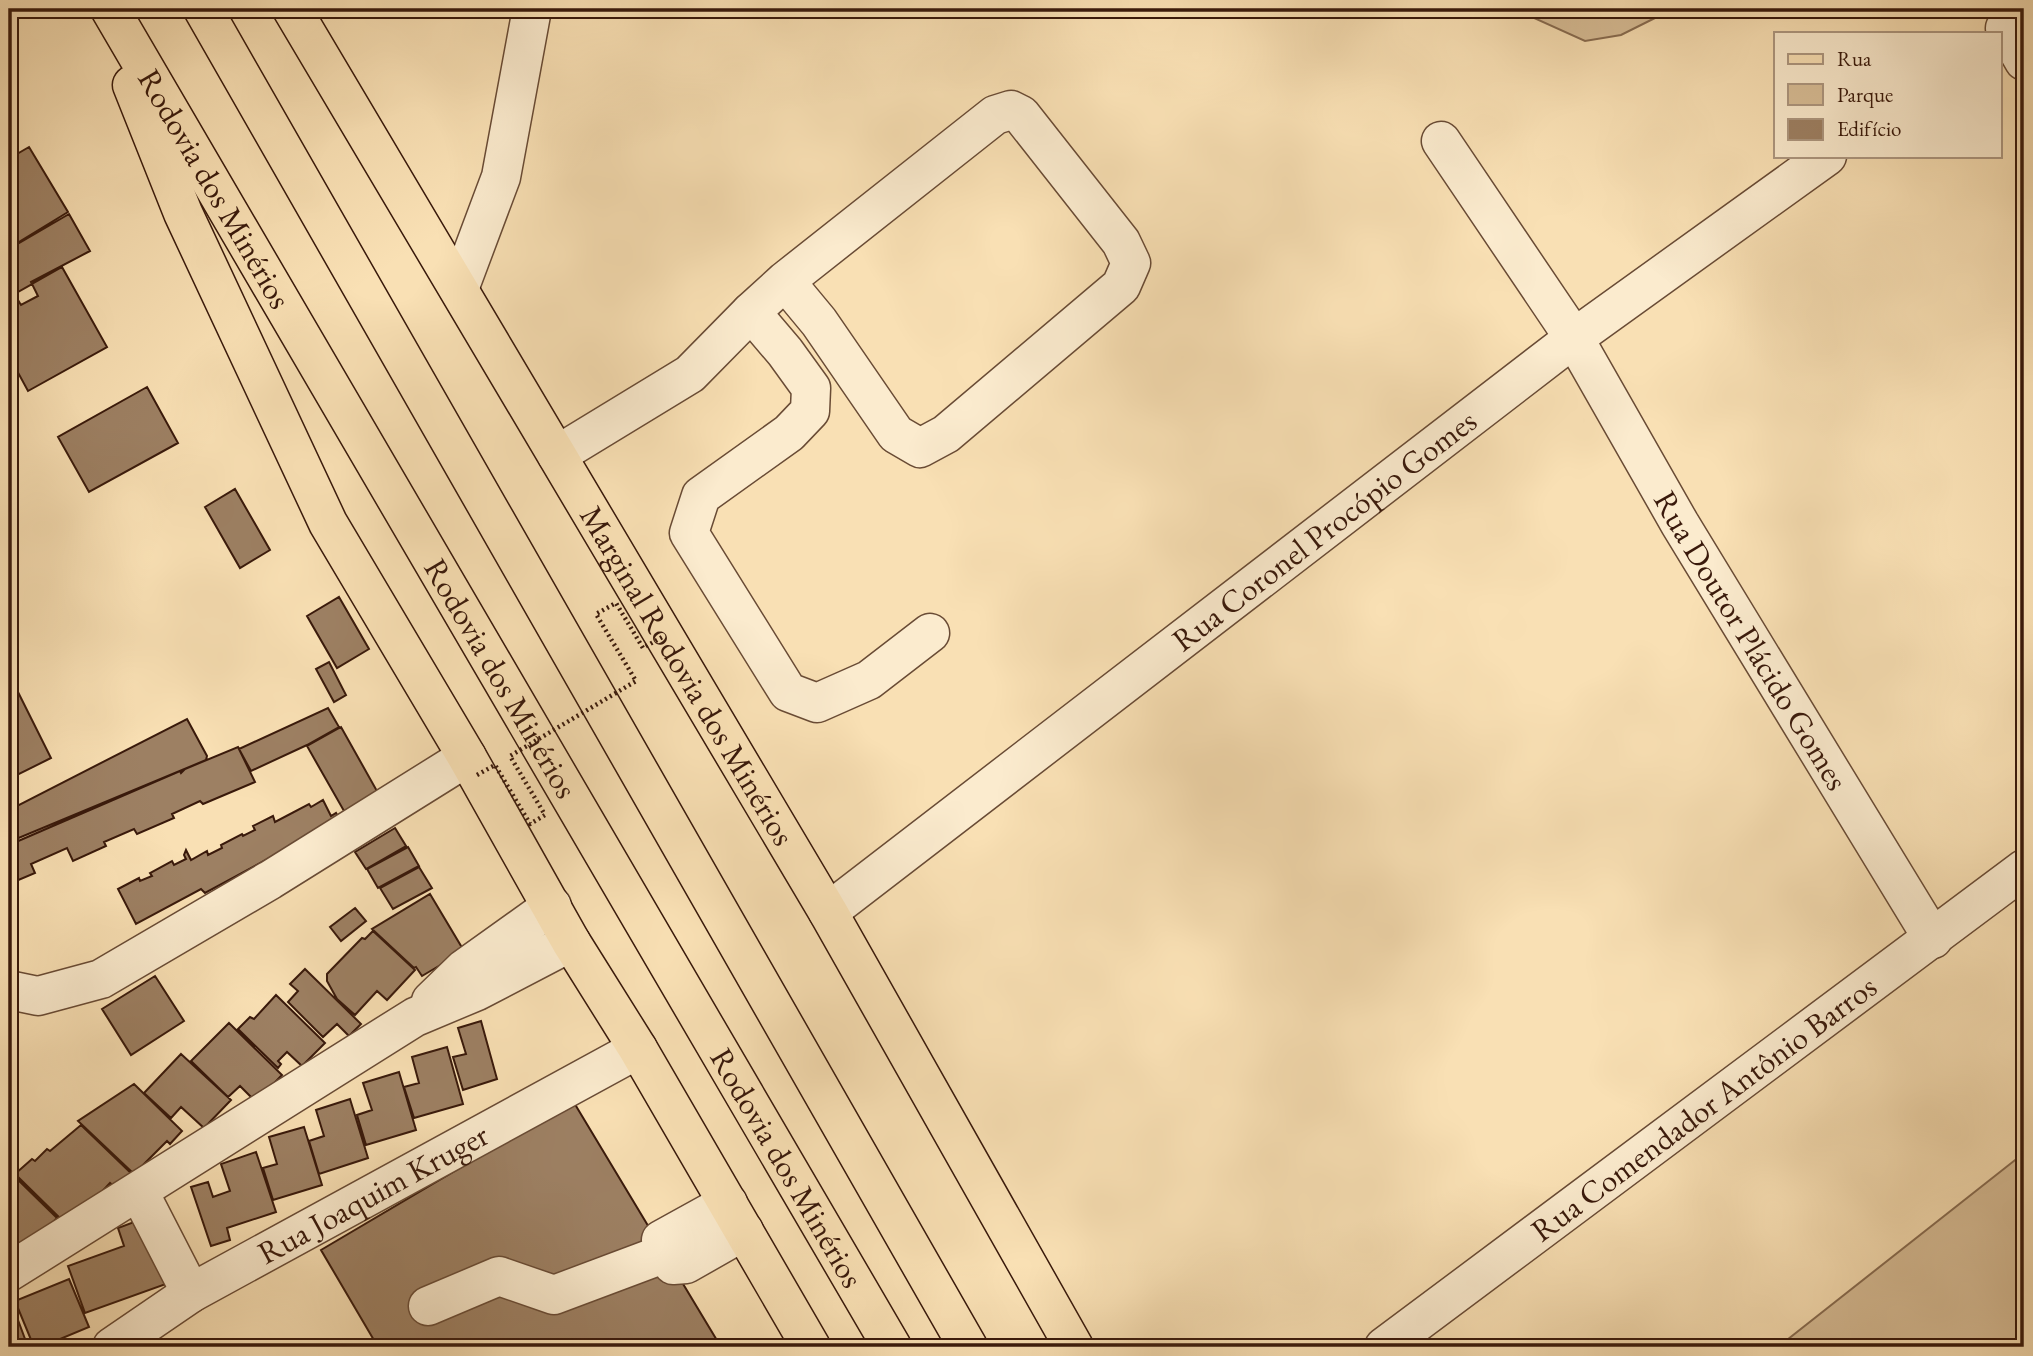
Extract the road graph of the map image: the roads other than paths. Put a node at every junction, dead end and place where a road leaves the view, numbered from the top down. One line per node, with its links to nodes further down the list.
1 (102, 9): 16 (main road)
2 (110, 9): 32 (main road, Rodovia dos Minérios)
3 (203, 9): 33 (main road)
4 (292, 9): 11 (main road, Marginal Rodovia dos Minérios)
5 (532, 9): 11 (street)
6 (2009, 25): 7 (street)
7 (2024, 61)
8 (1441, 141): 13 (street, Rua Doutor Plácido Gomes)
9 (1824, 158): 13 (street, Rua Coronel Procópio Gomes)
10 (785, 281): 10 (street); 12 (street)
11 (459, 289): 14 (main road, Marginal Rodovia dos Minérios)
12 (751, 312): 14 (street); 15 (street)
13 (1574, 338): 19 (street, Rua Coronel Procópio Gomes); 20 (street, Rua Doutor Plácido Gomes)
14 (557, 455): 19 (main road, Marginal Rodovia dos Minérios)
15 (930, 632)
16 (472, 766): 18 (main road); 22 (street)
17 (2024, 869): 20 (street, Rua Comendador Antônio Barros)
18 (552, 906): 21 (main road); 23 (street)
19 (828, 912): 34 (main road, Marginal Rodovia dos Minérios)
20 (1933, 939): 35 (street, Rua Comendador Antônio Barros)
21 (571, 942): 23 (street); 24 (main road)
22 (9, 989)
23 (415, 1017): 25 (street)
24 (638, 1049): 26 (main road); 28 (street, Rua Joaquim Kruger)
25 (139, 1192): 27 (street); 28 (street)
26 (736, 1217): 29 (street); 31 (main road)
27 (9, 1272)
28 (191, 1293): 30 (street, Rua Joaquim Kruger)
29 (428, 1306)
30 (113, 1347)
31 (811, 1347)
32 (892, 1347)
33 (968, 1347)
34 (1074, 1347)
35 (1384, 1347)

